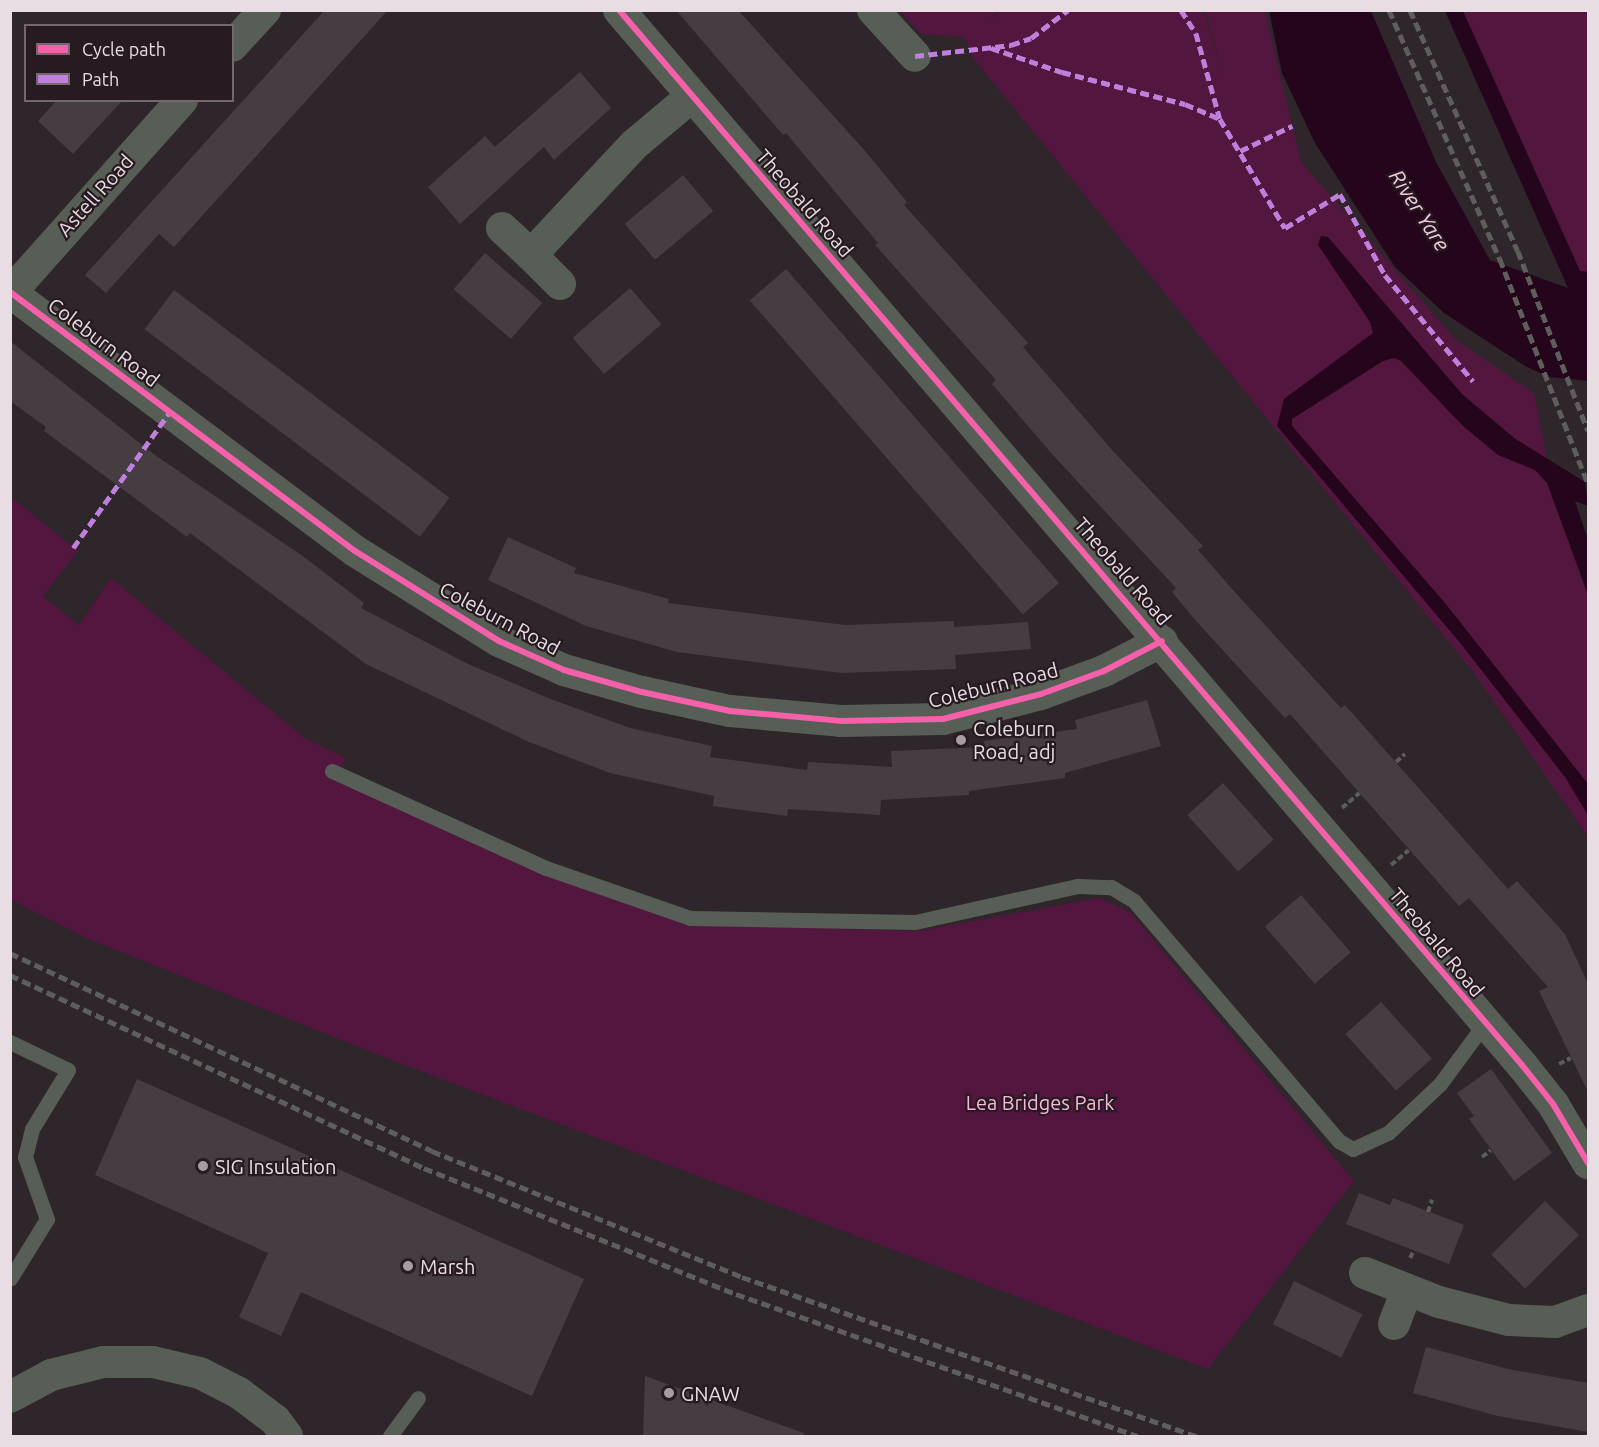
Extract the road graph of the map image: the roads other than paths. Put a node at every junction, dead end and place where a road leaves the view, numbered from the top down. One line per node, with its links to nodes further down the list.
1 (265, 10): 4 (street)
2 (619, 10): 6 (street, Theobald Road)
3 (873, 10): 5 (street)
4 (234, 44)
5 (915, 56)
6 (691, 97): 9 (street); 12 (street, Theobald Road)
7 (180, 102): 11 (street, Astell Road)
8 (502, 228): 9 (street)
9 (531, 255): 10 (street)
10 (560, 284)
11 (11, 292): 12 (street, Coleburn Road)
12 (1162, 641): 14 (street, Theobald Road)
13 (332, 771): 14 (lane)
14 (1485, 1023): 16 (street, Theobald Road)
15 (10, 1042): 18 (lane)
16 (1588, 1163)
17 (1365, 1273): 19 (street)
18 (10, 1279)
19 (1407, 1290): 20 (street); 21 (street)
20 (1588, 1310)
21 (1394, 1324)
22 (10, 1397): 24 (street)
23 (418, 1398): 25 (lane)
24 (287, 1437)
25 (390, 1437)

